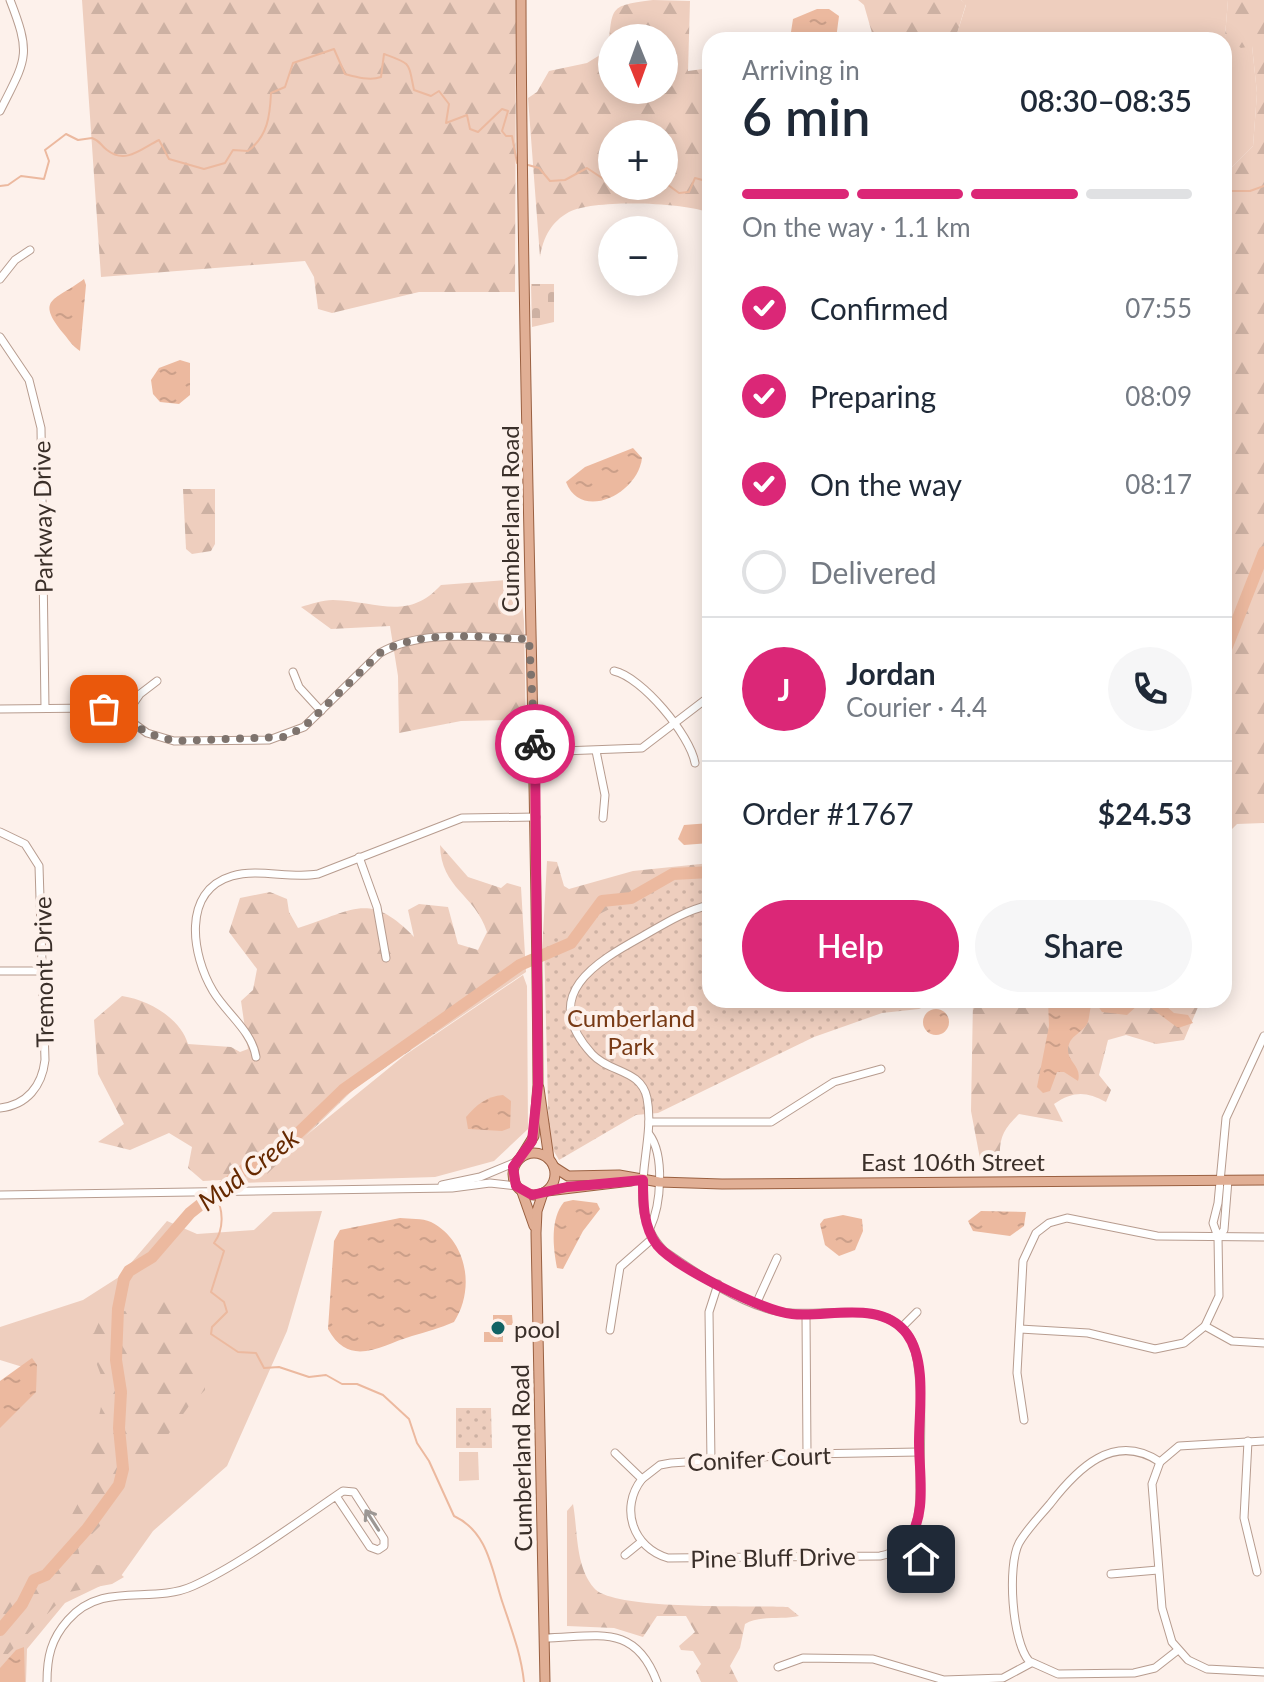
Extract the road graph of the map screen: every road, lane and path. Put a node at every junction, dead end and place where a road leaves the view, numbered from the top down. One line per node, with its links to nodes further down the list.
1 (10, 0): 3 (street)
2 (521, 0): 7 (main road, Cumberland Road)
3 (0, 111)
4 (30, 250): 5 (street)
5 (0, 279)
6 (0, 337): 12 (street, Parkway Drive)
7 (529, 639): 14 (street); 18 (main road, Cumberland Road)
8 (614, 671): 16 (street)
9 (293, 672): 14 (street)
10 (157, 681): 15 (street)
11 (702, 702): 16 (street)
12 (45, 708): 13 (street); 15 (street)
13 (0, 709)
14 (321, 711): 15 (street)
15 (124, 717)
16 (674, 725): 17 (street); 19 (street)
17 (596, 751): 18 (street); 21 (street)
18 (536, 752): 20 (main road, Cumberland Road)
19 (695, 763)
20 (536, 817): 23 (street); 31 (main road, Cumberland Road)
21 (603, 818)
22 (0, 832): 27 (street, Tremont Drive)
23 (359, 857): 25 (street); 29 (street)
24 (702, 908): 33 (street)
25 (386, 958)
26 (0, 971): 27 (street)
27 (43, 971): 32 (street, Tremont Drive)
28 (1264, 1036): 38 (street)
29 (256, 1057)
30 (881, 1069): 33 (street)
31 (538, 1085): 35 (main road, Cumberland Road); 36 (main road, Cumberland Road)
32 (0, 1108)
33 (649, 1122): 34 (street)
34 (649, 1134): 37 (street); 40 (street)
35 (518, 1160): 36 (main road); 41 (street); 42 (main road)
36 (551, 1163): 37 (main road, East 106th Street); 43 (main road)
37 (643, 1180): 40 (main road, East 106th Street); 43 (main road, East 106th Street); 45 (street)
38 (1224, 1180): 39 (main road, East 106th Street); 40 (main road, East 106th Street); 47 (street)
39 (1264, 1180)
40 (659, 1182): 45 (street)
41 (432, 1187): 42 (street); 44 (street)
42 (519, 1189): 43 (main road); 46 (main road, Cumberland Road)
43 (544, 1192): 46 (main road, Cumberland Road)
44 (0, 1195)
45 (650, 1228): 49 (street)
46 (536, 1233): 77 (main road, Cumberland Road)
47 (1218, 1237): 48 (street); 55 (street); 57 (street)
48 (1264, 1237)
49 (653, 1238): 51 (street); 58 (street)
50 (777, 1258): 52 (street)
51 (718, 1284): 52 (street); 66 (street)
52 (756, 1304): 54 (street)
53 (917, 1312): 56 (street)
54 (806, 1315): 56 (street); 65 (street)
55 (1205, 1326): 57 (street); 59 (street)
56 (902, 1327): 63 (street)
57 (1020, 1329): 60 (street)
58 (610, 1330)
59 (1264, 1343)
60 (1024, 1420)
61 (1248, 1441): 62 (street); 67 (street); 75 (street)
62 (1264, 1441)
63 (919, 1452): 65 (street, Conifer Court); 71 (street)
64 (615, 1453): 68 (street)
65 (807, 1454): 66 (street, Conifer Court)
66 (711, 1462): 68 (street, Conifer Court)
67 (1160, 1462): 74 (street); 79 (street)
68 (642, 1479): 70 (street)
69 (336, 1496): 69 (street, one-way to 69); 83 (street)
70 (641, 1542): 71 (street, Pine Bluff Drive); 72 (street)
71 (906, 1543): 73 (street)
72 (625, 1555)
73 (921, 1559)
74 (1158, 1570): 76 (street); 78 (street)
75 (1257, 1572)
76 (1111, 1574)
77 (544, 1638): 84 (main road, Cumberland Road); 85 (street)
78 (1178, 1650): 79 (street); 81 (street)
79 (1031, 1663): 82 (street)
80 (778, 1667): 82 (street)
81 (1264, 1672)
82 (915, 1678)
83 (47, 1682)
84 (545, 1682)
85 (657, 1682)

